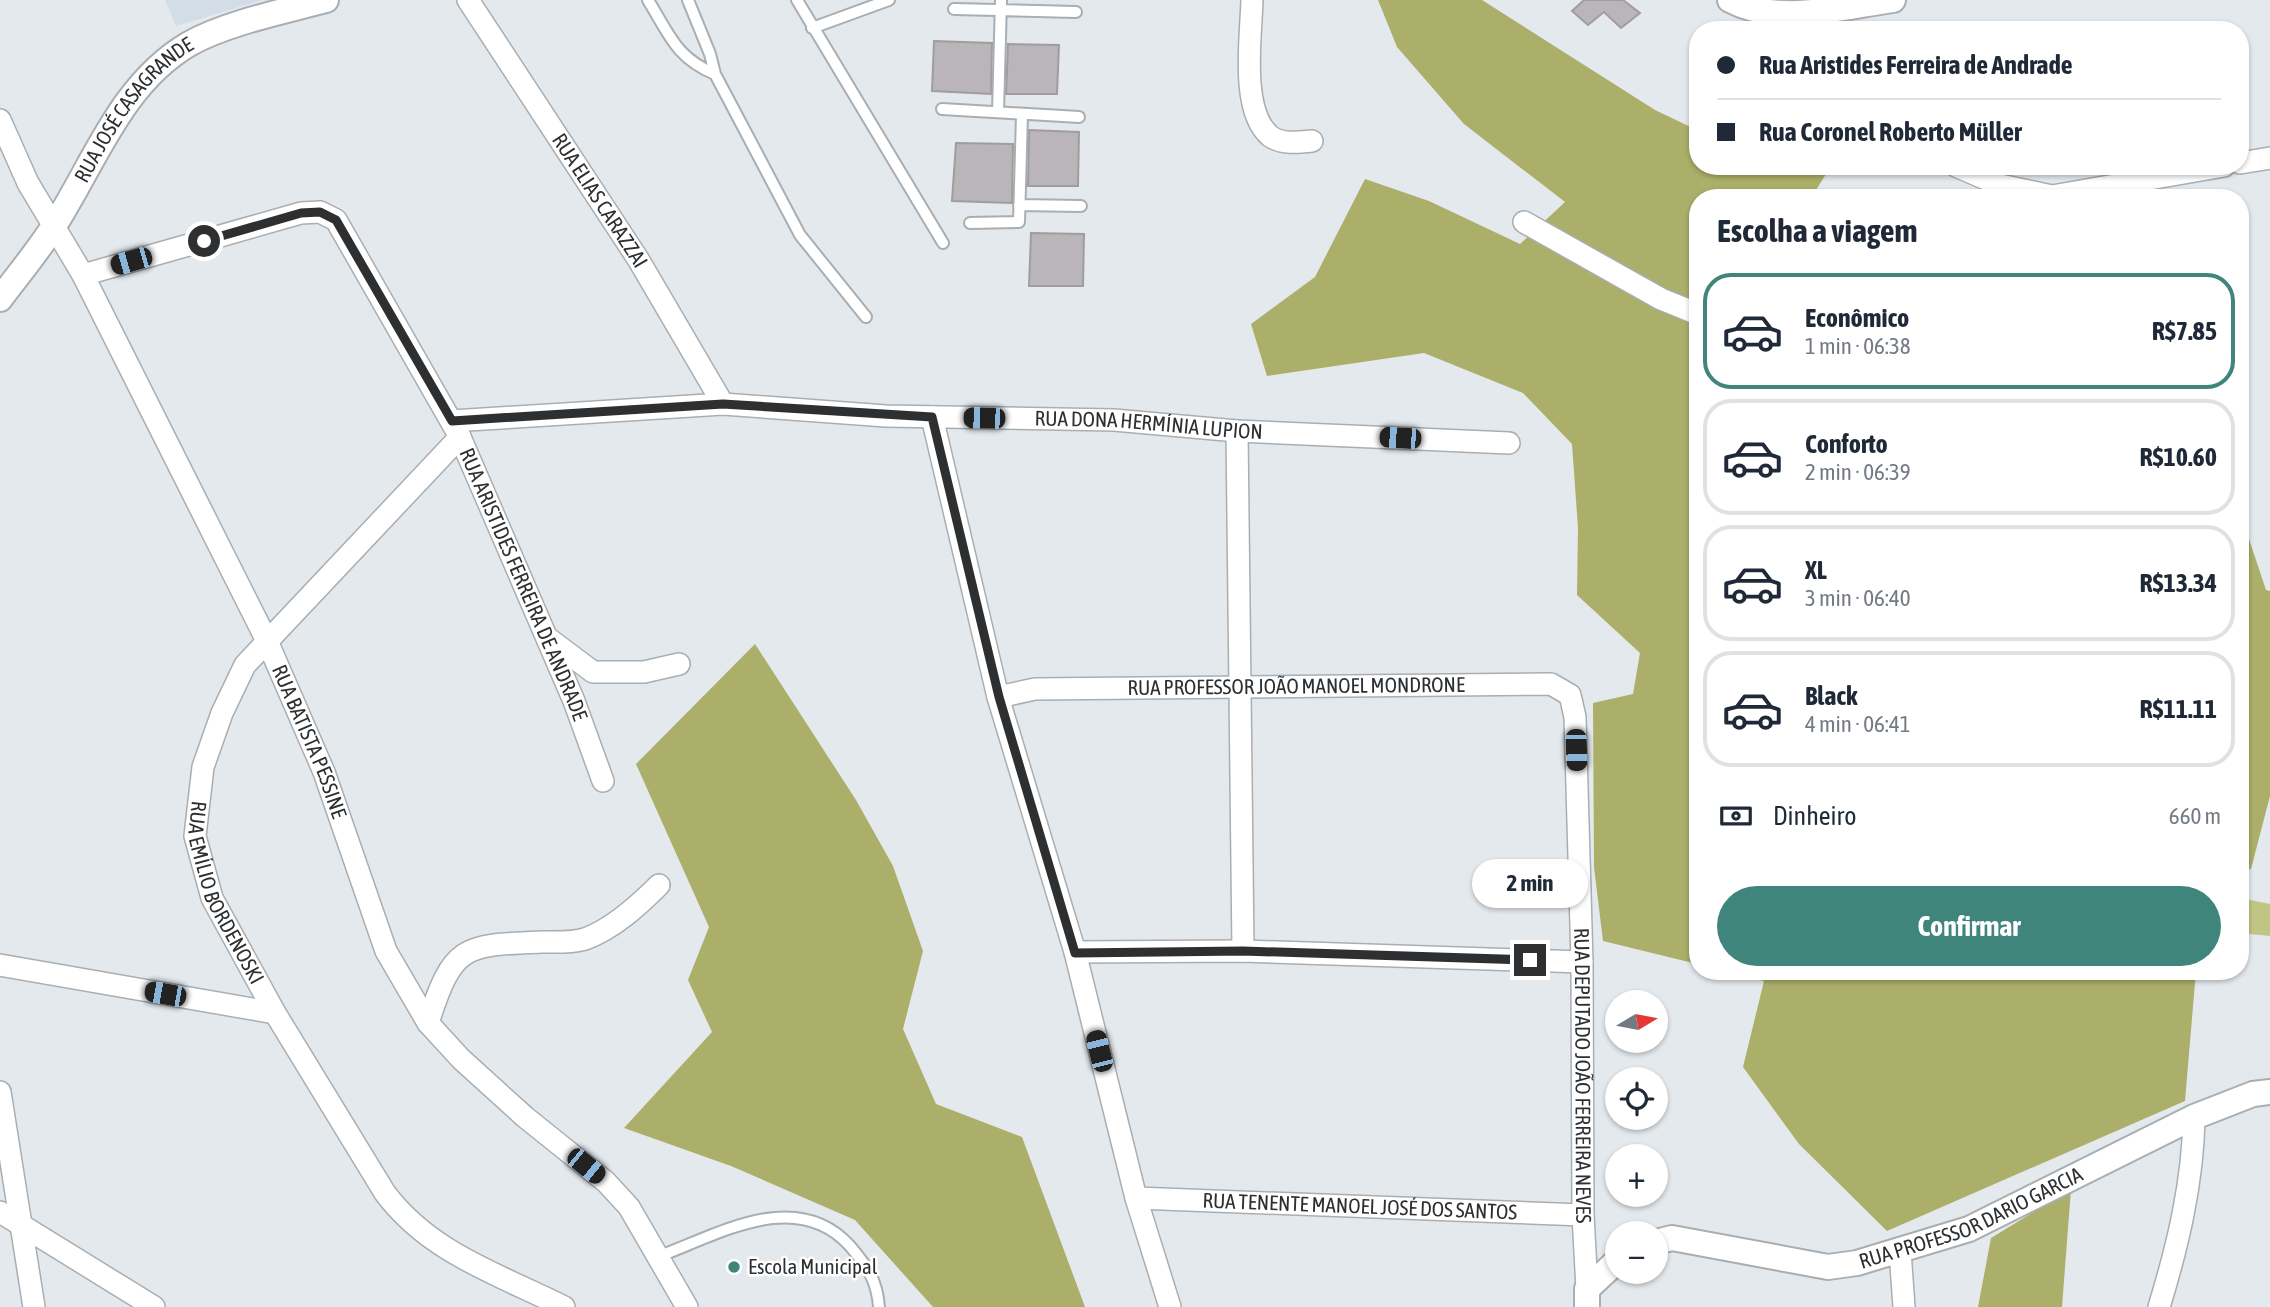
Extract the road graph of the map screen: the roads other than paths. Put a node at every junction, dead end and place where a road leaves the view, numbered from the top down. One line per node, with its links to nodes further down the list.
1 (327, 0): 31 (street, RUA JOSÉ CASAGRANDE)
2 (468, 0): 37 (street, RUA ELIAS CARAZZAI)
3 (648, 0): 14 (lane)
4 (688, 0): 14 (lane)
5 (797, 0): 13 (lane)
6 (889, 0): 13 (lane)
7 (1252, 0): 20 (street)
8 (1730, 0): 9 (street)
9 (1893, 0)
10 (1001, 5): 11 (lane); 12 (lane); 16 (lane)
11 (954, 9)
12 (1076, 12)
13 (812, 28): 32 (lane)
14 (715, 74): 36 (lane)
15 (942, 109): 16 (lane)
16 (998, 113): 17 (lane)
17 (1022, 114): 18 (lane); 27 (lane)
18 (1079, 117)
19 (0, 120): 31 (street, RUA BATISTA PESSINE)
20 (1312, 141)
21 (2270, 158): 22 (street)
22 (2249, 162)
23 (1977, 175): 25 (street)
24 (2174, 175): 26 (street)
25 (2017, 189)
26 (2096, 189)
27 (1019, 205): 28 (lane); 29 (lane)
28 (1081, 206)
29 (970, 222)
30 (1524, 222): 35 (street)
31 (53, 227): 33 (street, RUA BATISTA PESSINE); 34 (street, RUA JOSÉ CASAGRANDE)
32 (943, 243)
33 (83, 275): 39 (street, RUA ARISTIDES FERREIRA DE ANDRADE); 43 (street, RUA BATISTA PESSINE)
34 (0, 299)
35 (1689, 310)
36 (866, 317)
37 (723, 404): 38 (street, RUA DONA HERMÍNIA LUPION); 39 (street, RUA DONA HERMÍNIA LUPION)
38 (932, 417): 40 (street, RUA DONA HERMÍNIA LUPION); 46 (street)
39 (456, 429): 42 (street, RUA ARISTIDES FERREIRA DE ANDRADE); 43 (street, RUA EMÍLIO BORDENOSKI)
40 (1237, 431): 41 (street, RUA DONA HERMÍNIA LUPION); 45 (street)
41 (1509, 443)
42 (548, 638): 44 (street); 48 (street, RUA ARISTIDES FERREIRA DE ANDRADE)
43 (267, 642): 54 (street, RUA EMÍLIO BORDENOSKI); 55 (street, RUA BATISTA PESSINE)
44 (679, 664)
45 (1242, 687): 46 (street, RUA PROFESSOR JOÃO MANOEL MONDRONE); 47 (street, RUA PROFESSOR JOÃO MANOEL MONDRONE); 50 (street)
46 (999, 697): 51 (street)
47 (1575, 717): 52 (street, RUA DEPUTADO JOÃO FERREIRA NEVES)
48 (603, 781)
49 (659, 885): 55 (street)
50 (1243, 951): 51 (street); 52 (street)
51 (1075, 953): 59 (street)
52 (1582, 961): 61 (street, RUA DEPUTADO JOÃO FERREIRA NEVES)
53 (0, 965): 54 (street)
54 (275, 1013): 70 (street, RUA EMÍLIO BORDENOSKI)
55 (428, 1023): 65 (street, RUA BATISTA PESSINE)
56 (0, 1092): 62 (street)
57 (2270, 1092): 58 (street, RUA PROFESSOR DARIO GARCIA)
58 (2194, 1117): 64 (street, RUA PROFESSOR DARIO GARCIA); 75 (street)
59 (1136, 1198): 61 (street, RUA TENENTE MANOEL JOSÉ DOS SANTOS); 73 (street)
60 (0, 1212): 62 (street)
61 (1583, 1214): 67 (street, RUA DEPUTADO JOÃO FERREIRA NEVES)
62 (21, 1227): 68 (street); 69 (street)
63 (1668, 1239): 64 (street, RUA PROFESSOR DARIO GARCIA)
64 (1900, 1251): 74 (street)
65 (660, 1256): 71 (street, RUA BATISTA PESSINE); 72 (lane)
66 (1605, 1276): 67 (street)
67 (1587, 1298)
68 (34, 1307)
69 (155, 1307)
70 (562, 1307)
71 (687, 1307)
72 (879, 1307)
73 (1170, 1307)
74 (1904, 1307)
75 (2159, 1307)

